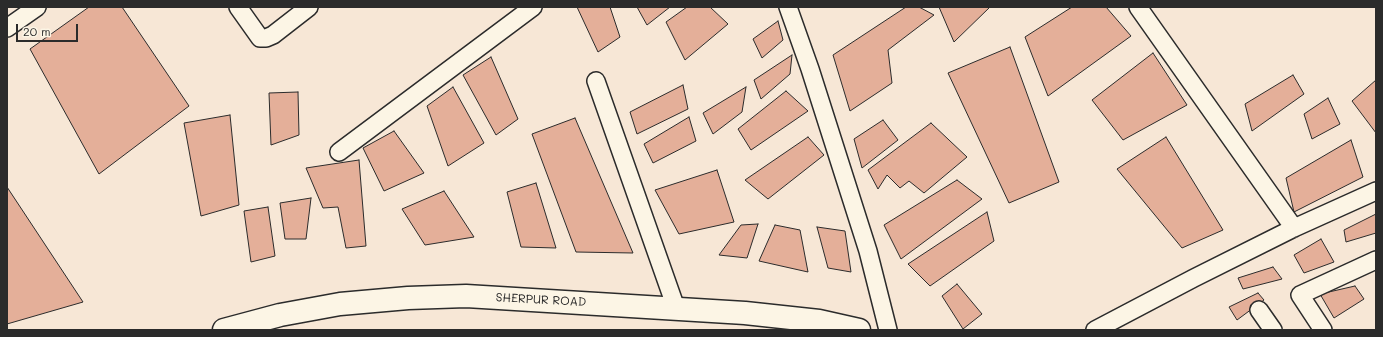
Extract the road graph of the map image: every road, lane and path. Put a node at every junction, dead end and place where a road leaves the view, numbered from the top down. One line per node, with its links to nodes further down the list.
1 (37, 7): 7 (street)
2 (238, 7): 3 (street)
3 (309, 7)
4 (533, 7): 9 (street)
5 (788, 7): 17 (street)
6 (1138, 7): 11 (street)
7 (7, 28)
8 (596, 81): 13 (street)
9 (339, 152)
10 (1376, 191): 11 (street)
11 (1294, 228): 18 (street)
12 (1376, 260): 20 (street)
13 (676, 308): 15 (street, SHERPUR ROAD); 16 (street, SHERPUR ROAD)
14 (1259, 310): 19 (street)
15 (224, 330)
16 (859, 330)
17 (888, 330)
18 (1095, 330)
19 (1273, 330)
20 (1324, 330)

